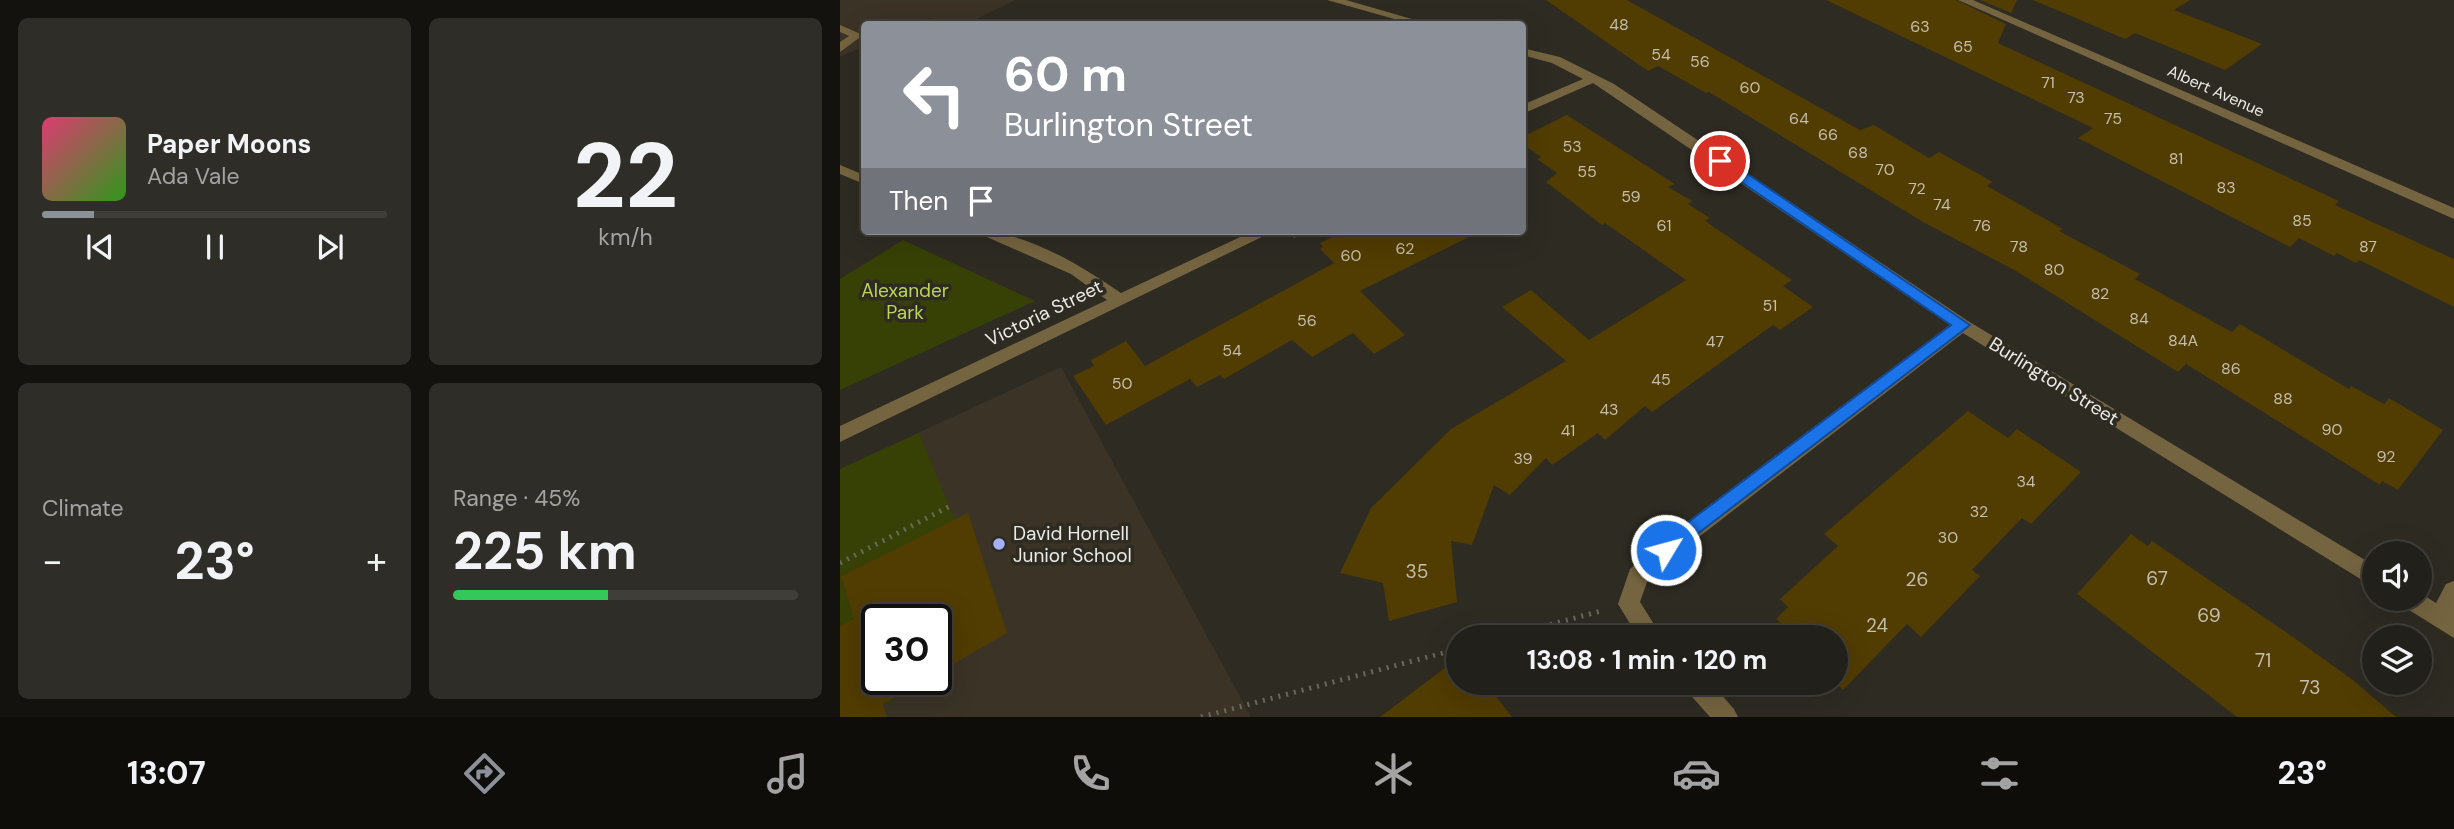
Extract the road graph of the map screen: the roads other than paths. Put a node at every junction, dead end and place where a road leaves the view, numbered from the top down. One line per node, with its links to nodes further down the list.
1 (1333, 0): 3 (street)
2 (1964, 0): 11 (street, Albert Avenue)
3 (1412, 21)
4 (840, 29): 5 (street)
5 (840, 48)
6 (1526, 52): 7 (street, Burlington Street)
7 (1595, 78): 8 (street); 15 (street, Burlington Street)
8 (1526, 108)
9 (840, 169): 10 (street)
10 (861, 179)
11 (2454, 214)
12 (994, 235): 14 (street)
13 (1257, 235): 14 (street, Victoria Street)
14 (1119, 300): 16 (street, Victoria Street)
15 (1962, 325): 17 (street, Burlington Street); 21 (street)
16 (840, 434)
17 (2362, 570)
18 (2454, 590): 20 (street)
19 (2429, 611): 20 (street)
20 (2447, 623)
21 (1643, 625)
22 (1706, 695): 23 (street)
23 (1726, 717)

